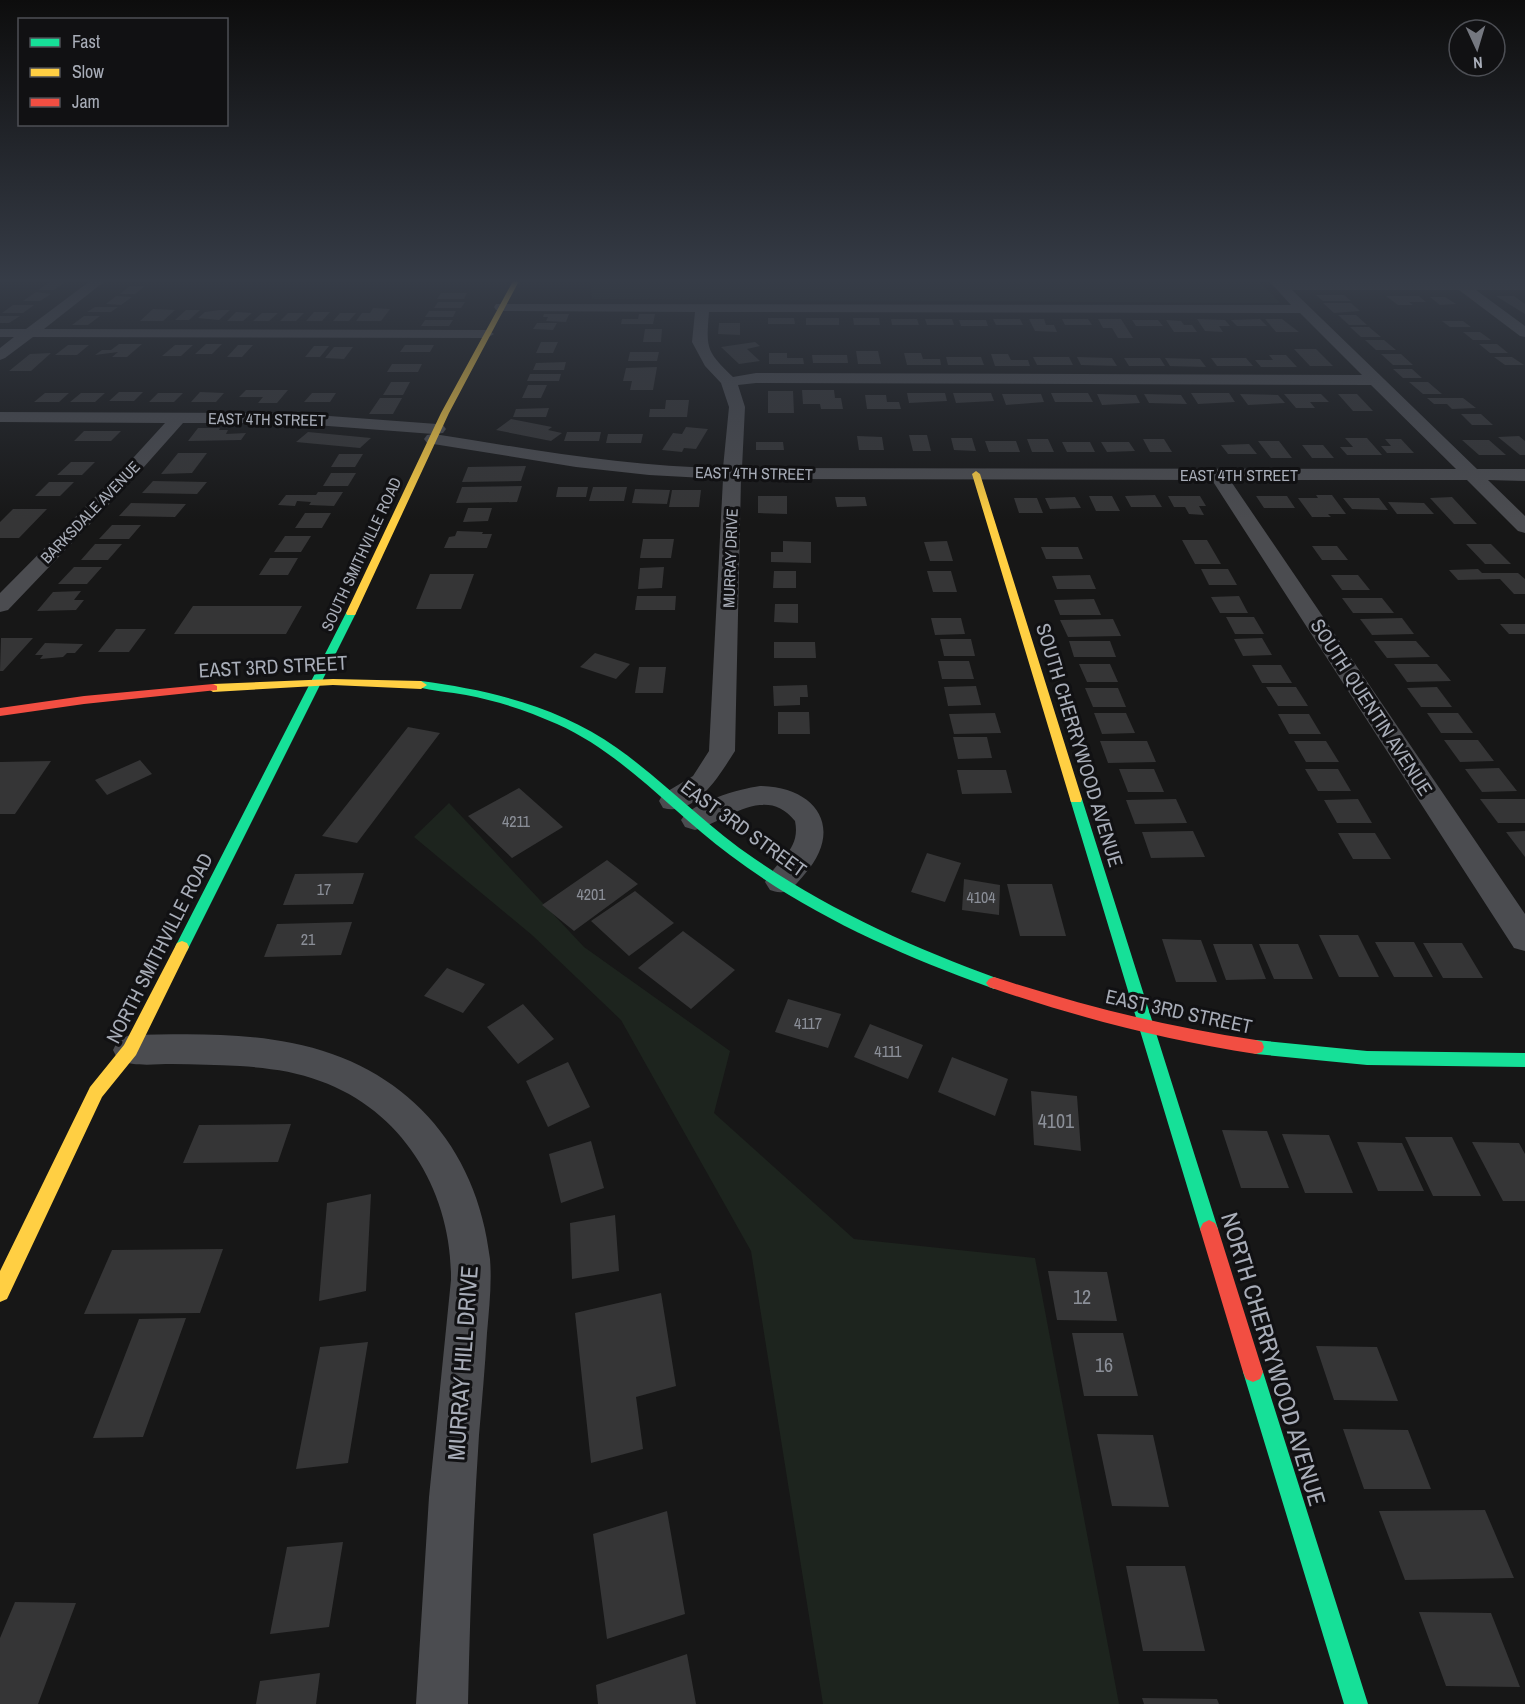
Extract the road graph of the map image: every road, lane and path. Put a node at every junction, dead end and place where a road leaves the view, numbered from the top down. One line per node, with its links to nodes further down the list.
1 (473, 361): 8 (main road, SOUTH SMITHVILLE ROAD)
2 (709, 361): 5 (street, MURRAY DRIVE)
3 (1356, 361): 4 (street)
4 (1375, 380): 5 (street); 13 (street)
5 (729, 382): 9 (street, MURRAY DRIVE)
6 (0, 417): 7 (street, EAST 4TH STREET)
7 (179, 417): 8 (street, EAST 4TH STREET); 15 (street, BARKSDALE AVENUE)
8 (435, 434): 9 (street, EAST 4TH STREET); 16 (main road, SOUTH SMITHVILLE ROAD)
9 (732, 473): 10 (street, EAST 4TH STREET); 18 (street, MURRAY DRIVE)
10 (976, 474): 11 (street, EAST 4TH STREET); 22 (main road, SOUTH CHERRYWOOD AVENUE)
11 (1218, 475): 13 (street, EAST 4TH STREET); 21 (street, SOUTH QUENTIN AVENUE)
12 (1525, 475): 13 (street, EAST 4TH STREET)
13 (1474, 476): 14 (street)
14 (1525, 527)
15 (0, 605)
16 (316, 682): 17 (main road, EAST 3RD STREET); 18 (main road, EAST 3RD STREET); 23 (main road, NORTH SMITHVILLE ROAD)
17 (0, 712)
18 (674, 801): 19 (main road, EAST 3RD STREET)
19 (695, 820): 20 (main road, EAST 3RD STREET); 20 (street)
20 (780, 882): 22 (main road, EAST 3RD STREET)
21 (1525, 939)
22 (1148, 1027): 24 (main road, EAST 3RD STREET); 27 (main road, NORTH CHERRYWOOD AVENUE)
23 (130, 1050): 25 (main road, NORTH SMITHVILLE ROAD); 26 (street, MURRAY HILL DRIVE)
24 (1525, 1060)
25 (0, 1292)
26 (442, 1704)
27 (1356, 1704)

